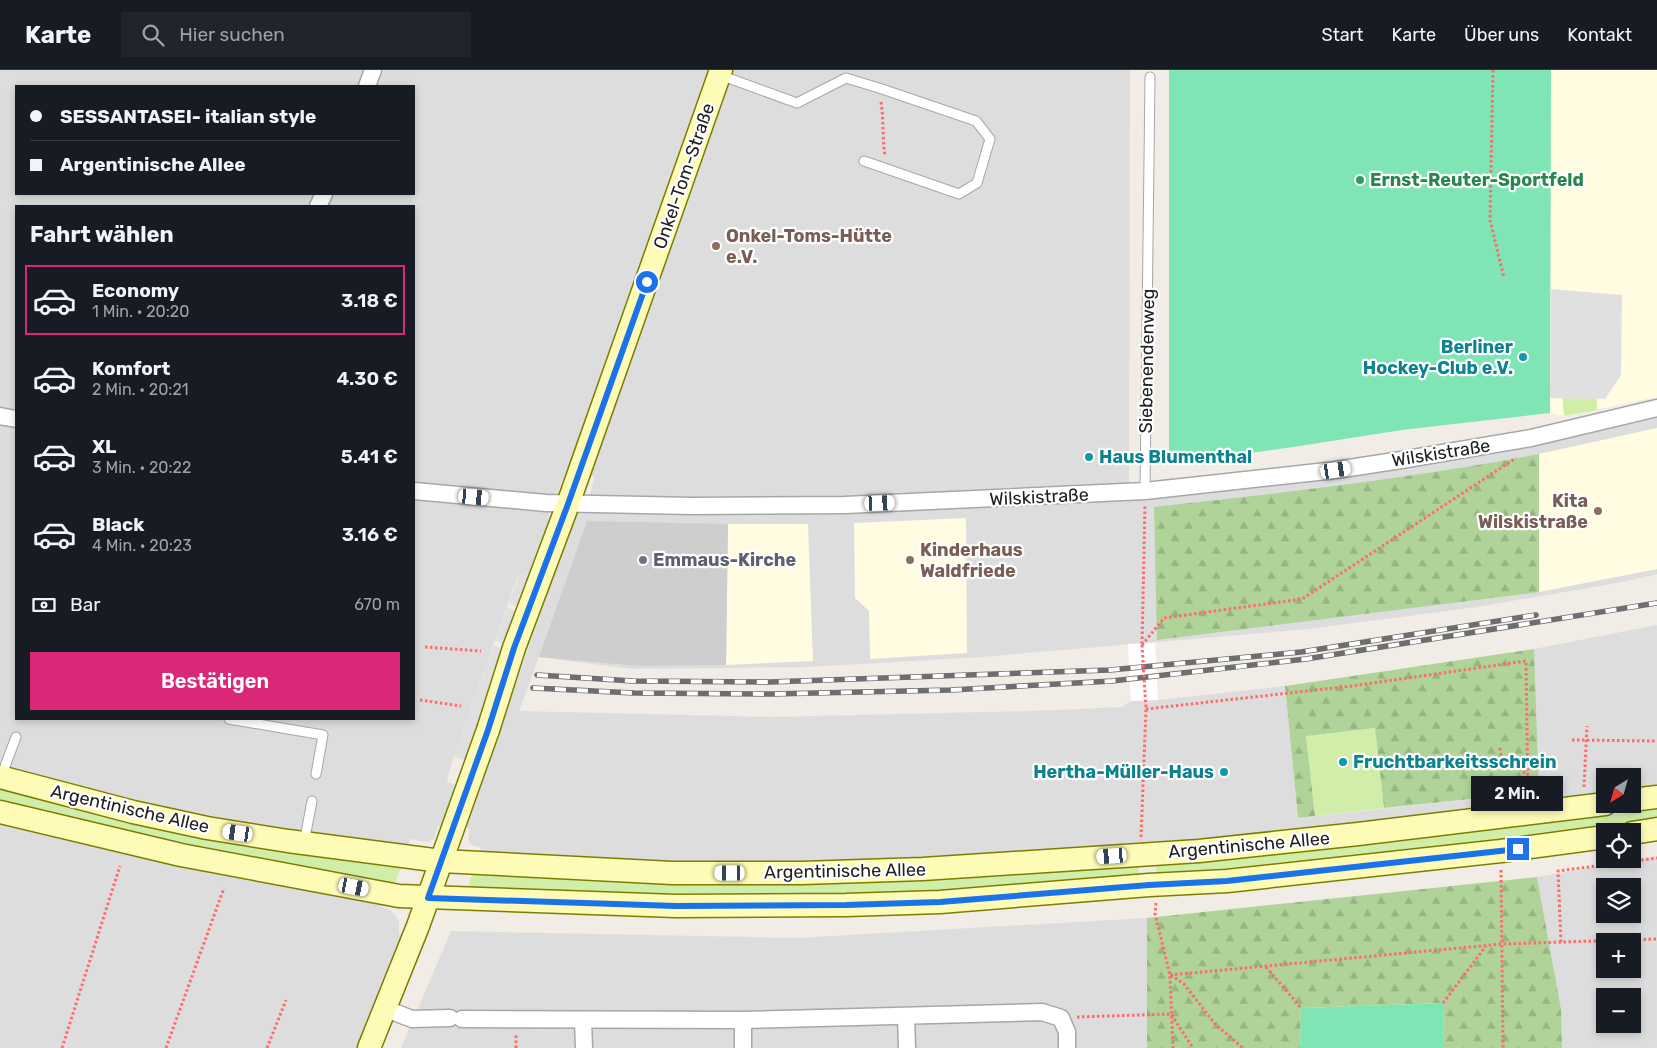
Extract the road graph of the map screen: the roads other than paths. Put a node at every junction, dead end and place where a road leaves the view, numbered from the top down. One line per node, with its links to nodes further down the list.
1 (373, 70): 4 (street)
2 (721, 72): 5 (lane); 11 (main road, Onkel-Tom-Straße)
3 (1150, 77): 10 (lane, Siebenendenweg)
4 (367, 85)
5 (864, 161)
6 (1657, 408): 10 (street, Wilskistraße)
7 (0, 416): 8 (street)
8 (15, 419)
9 (415, 491): 11 (street, Wilskistraße)
10 (1145, 491): 11 (street, Wilskistraße)
11 (568, 504): 25 (main road, Onkel-Tom-Straße, bridge)
12 (235, 720): 14 (lane)
13 (16, 737): 15 (lane)
14 (316, 774)
15 (1, 777): 24 (main road, Argentinische Allee)
16 (1657, 797): 17 (main road)
17 (1641, 799)
18 (312, 801): 24 (lane)
19 (1596, 805): 25 (main road, Argentinische Allee)
20 (0, 812): 26 (main road, Argentinische Allee)
21 (1657, 829): 22 (main road)
22 (1641, 832)
23 (1596, 838): 26 (main road, Argentinische Allee)
24 (304, 844): 25 (main road, Argentinische Allee)
25 (441, 862): 26 (main road)
26 (428, 898): 27 (main road)
27 (386, 1009): 29 (street); 31 (main road)
28 (906, 1016): 30 (street); 34 (street); 35 (street)
29 (583, 1020): 30 (street); 32 (street)
30 (743, 1020): 33 (street)
31 (369, 1048)
32 (584, 1048)
33 (743, 1048)
34 (907, 1048)
35 (1067, 1048)

